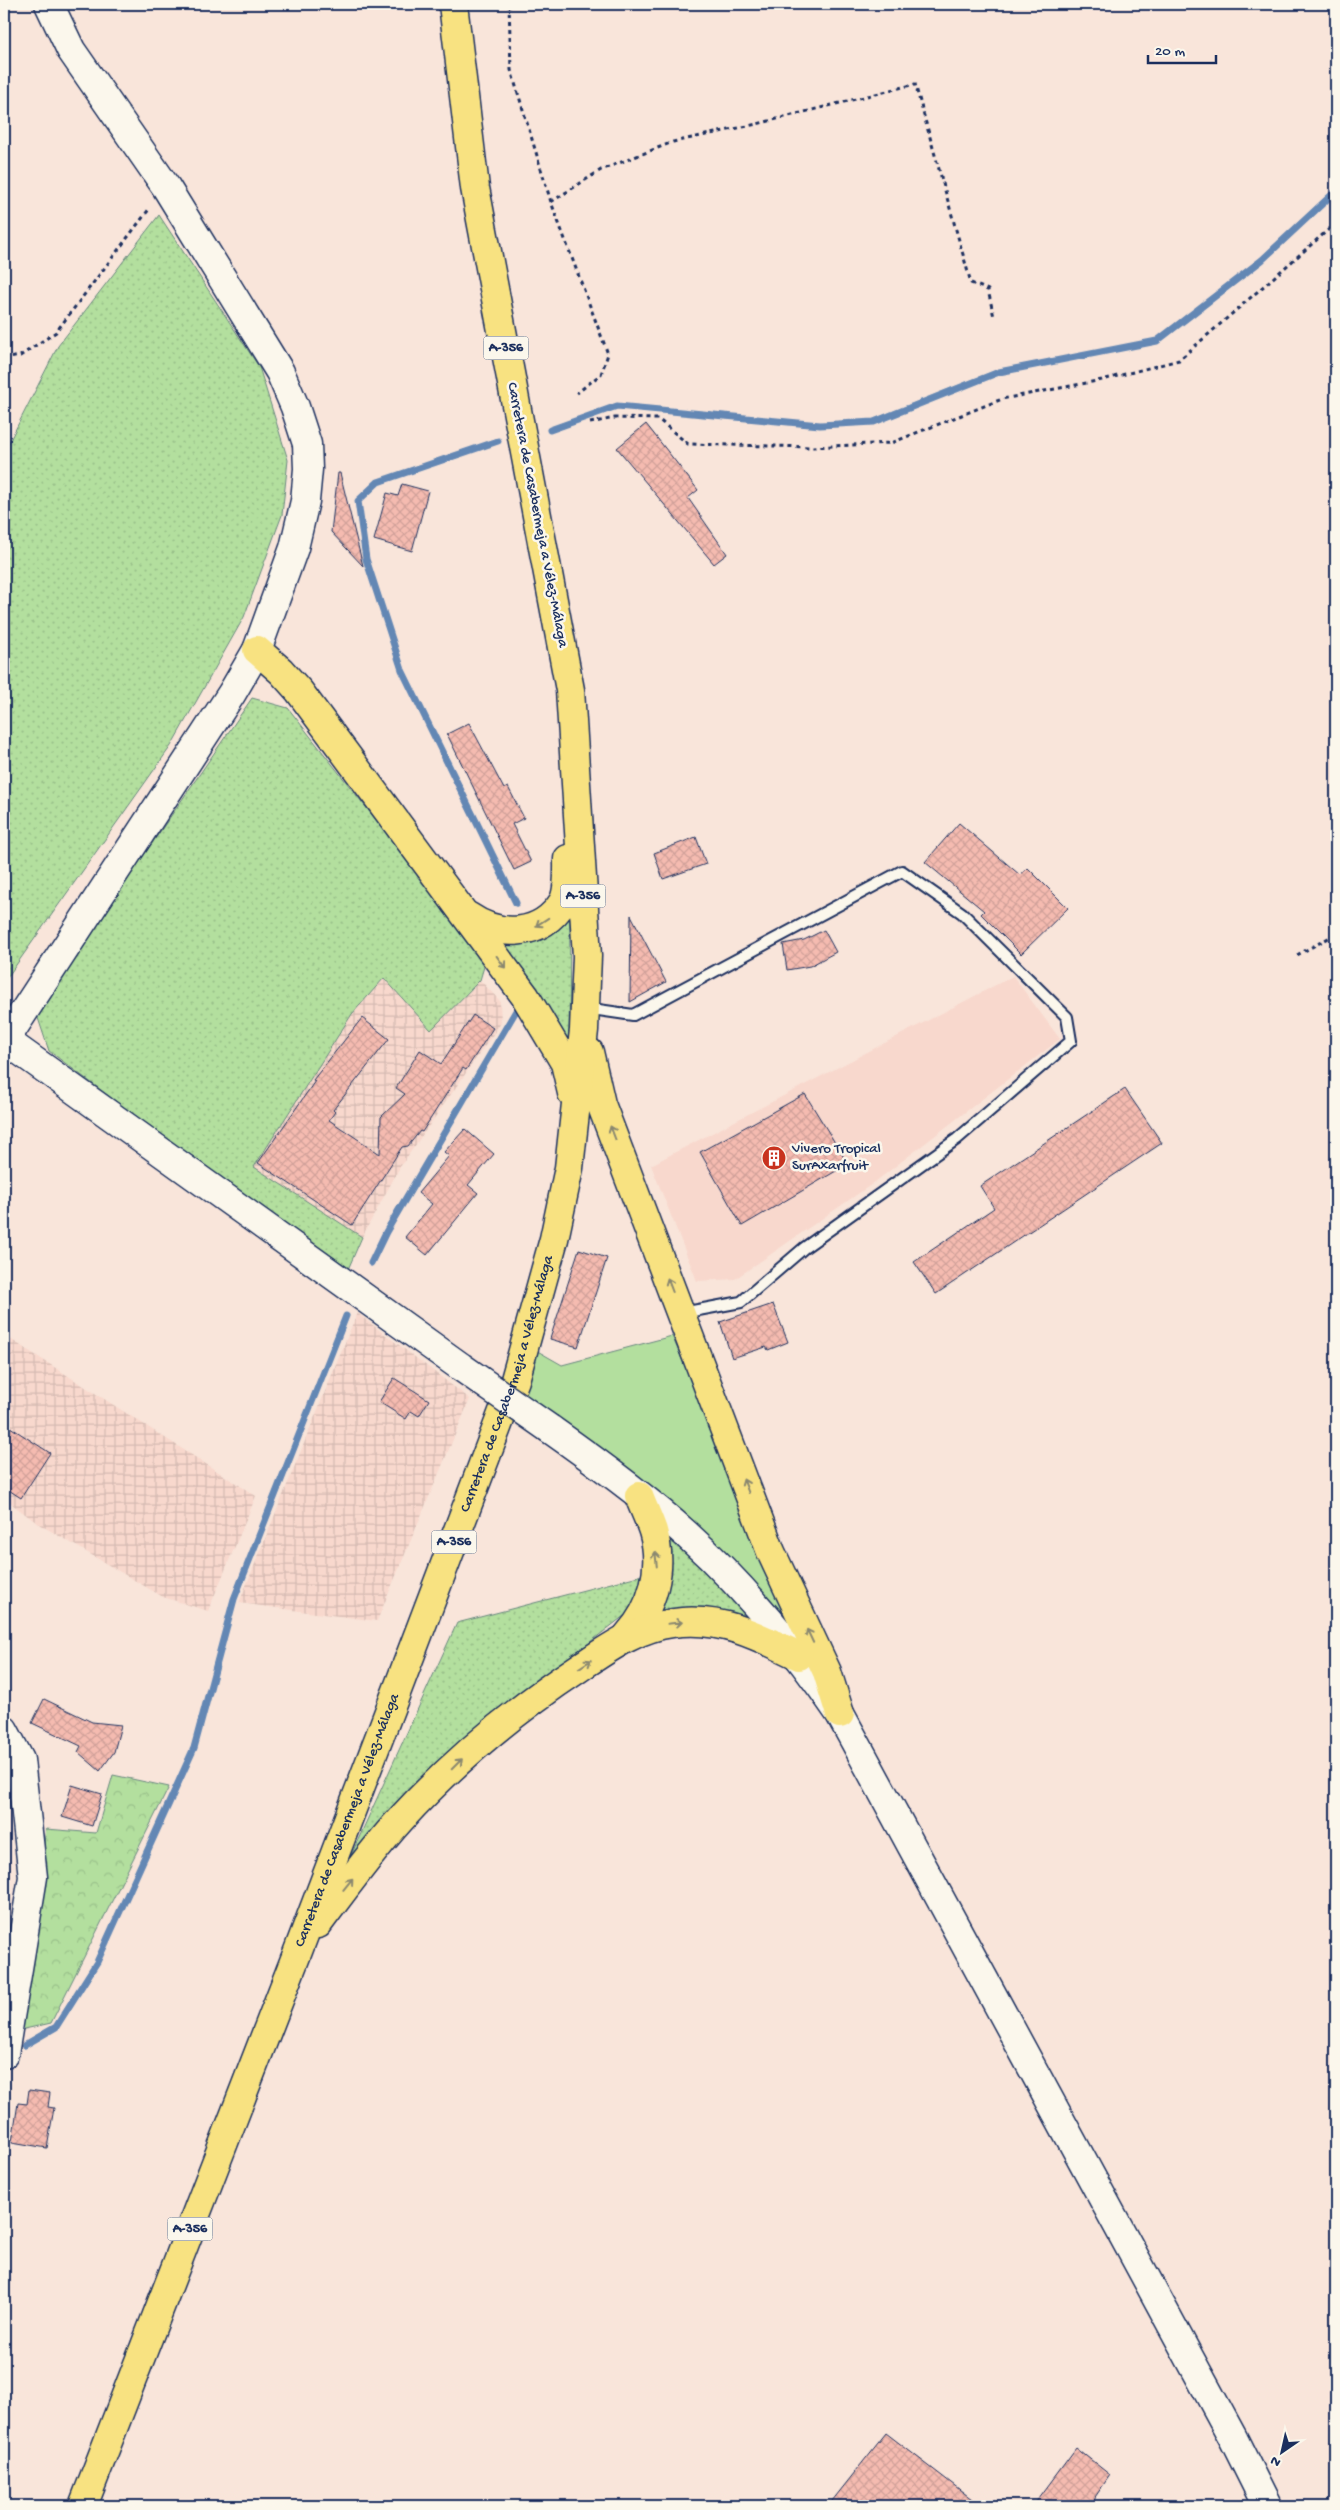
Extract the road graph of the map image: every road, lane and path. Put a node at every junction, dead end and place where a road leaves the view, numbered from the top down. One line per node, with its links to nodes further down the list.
1 (49, 4): 4 (street)
2 (453, 4): 12 (main road, Carretera de Casabermeja a Vélez-Málaga / A-356)
3 (509, 4): 5 (path)
4 (166, 187): 8 (path); 11 (street)
5 (551, 202): 7 (path); 9 (path)
6 (1336, 223): 10 (path)
7 (994, 318)
8 (4, 359)
9 (577, 393)
10 (590, 423)
11 (257, 650): 13 (main road); 17 (street)
12 (575, 761): 13 (main road, one-way to 13); 16 (main road, Carretera de Casabermeja a Vélez-Málaga / A-356)
13 (460, 910): 18 (main road, one-way to 18)
14 (1336, 934): 15 (path)
15 (1297, 955)
16 (585, 1019): 18 (main road); 19 (main road, one-way to 16); 19 (lane)
17 (4, 1041): 20 (street, bridge)
18 (574, 1122): 25 (main road, Carretera de Casabermeja a Vélez-Málaga / A-356)
19 (681, 1313): 23 (main road, one-way to 19)
20 (639, 1496): 21 (main road, one-way to 20); 22 (street)
21 (628, 1635): 22 (main road, one-way to 22); 25 (main road, one-way to 21)
22 (799, 1656): 23 (street)
23 (840, 1714): 28 (street)
24 (4, 1730): 26 (street)
25 (298, 1951): 27 (main road, Carretera de Casabermeja a Vélez-Málaga / A-356)
26 (4, 2054)
27 (82, 2506)
28 (1267, 2506)

